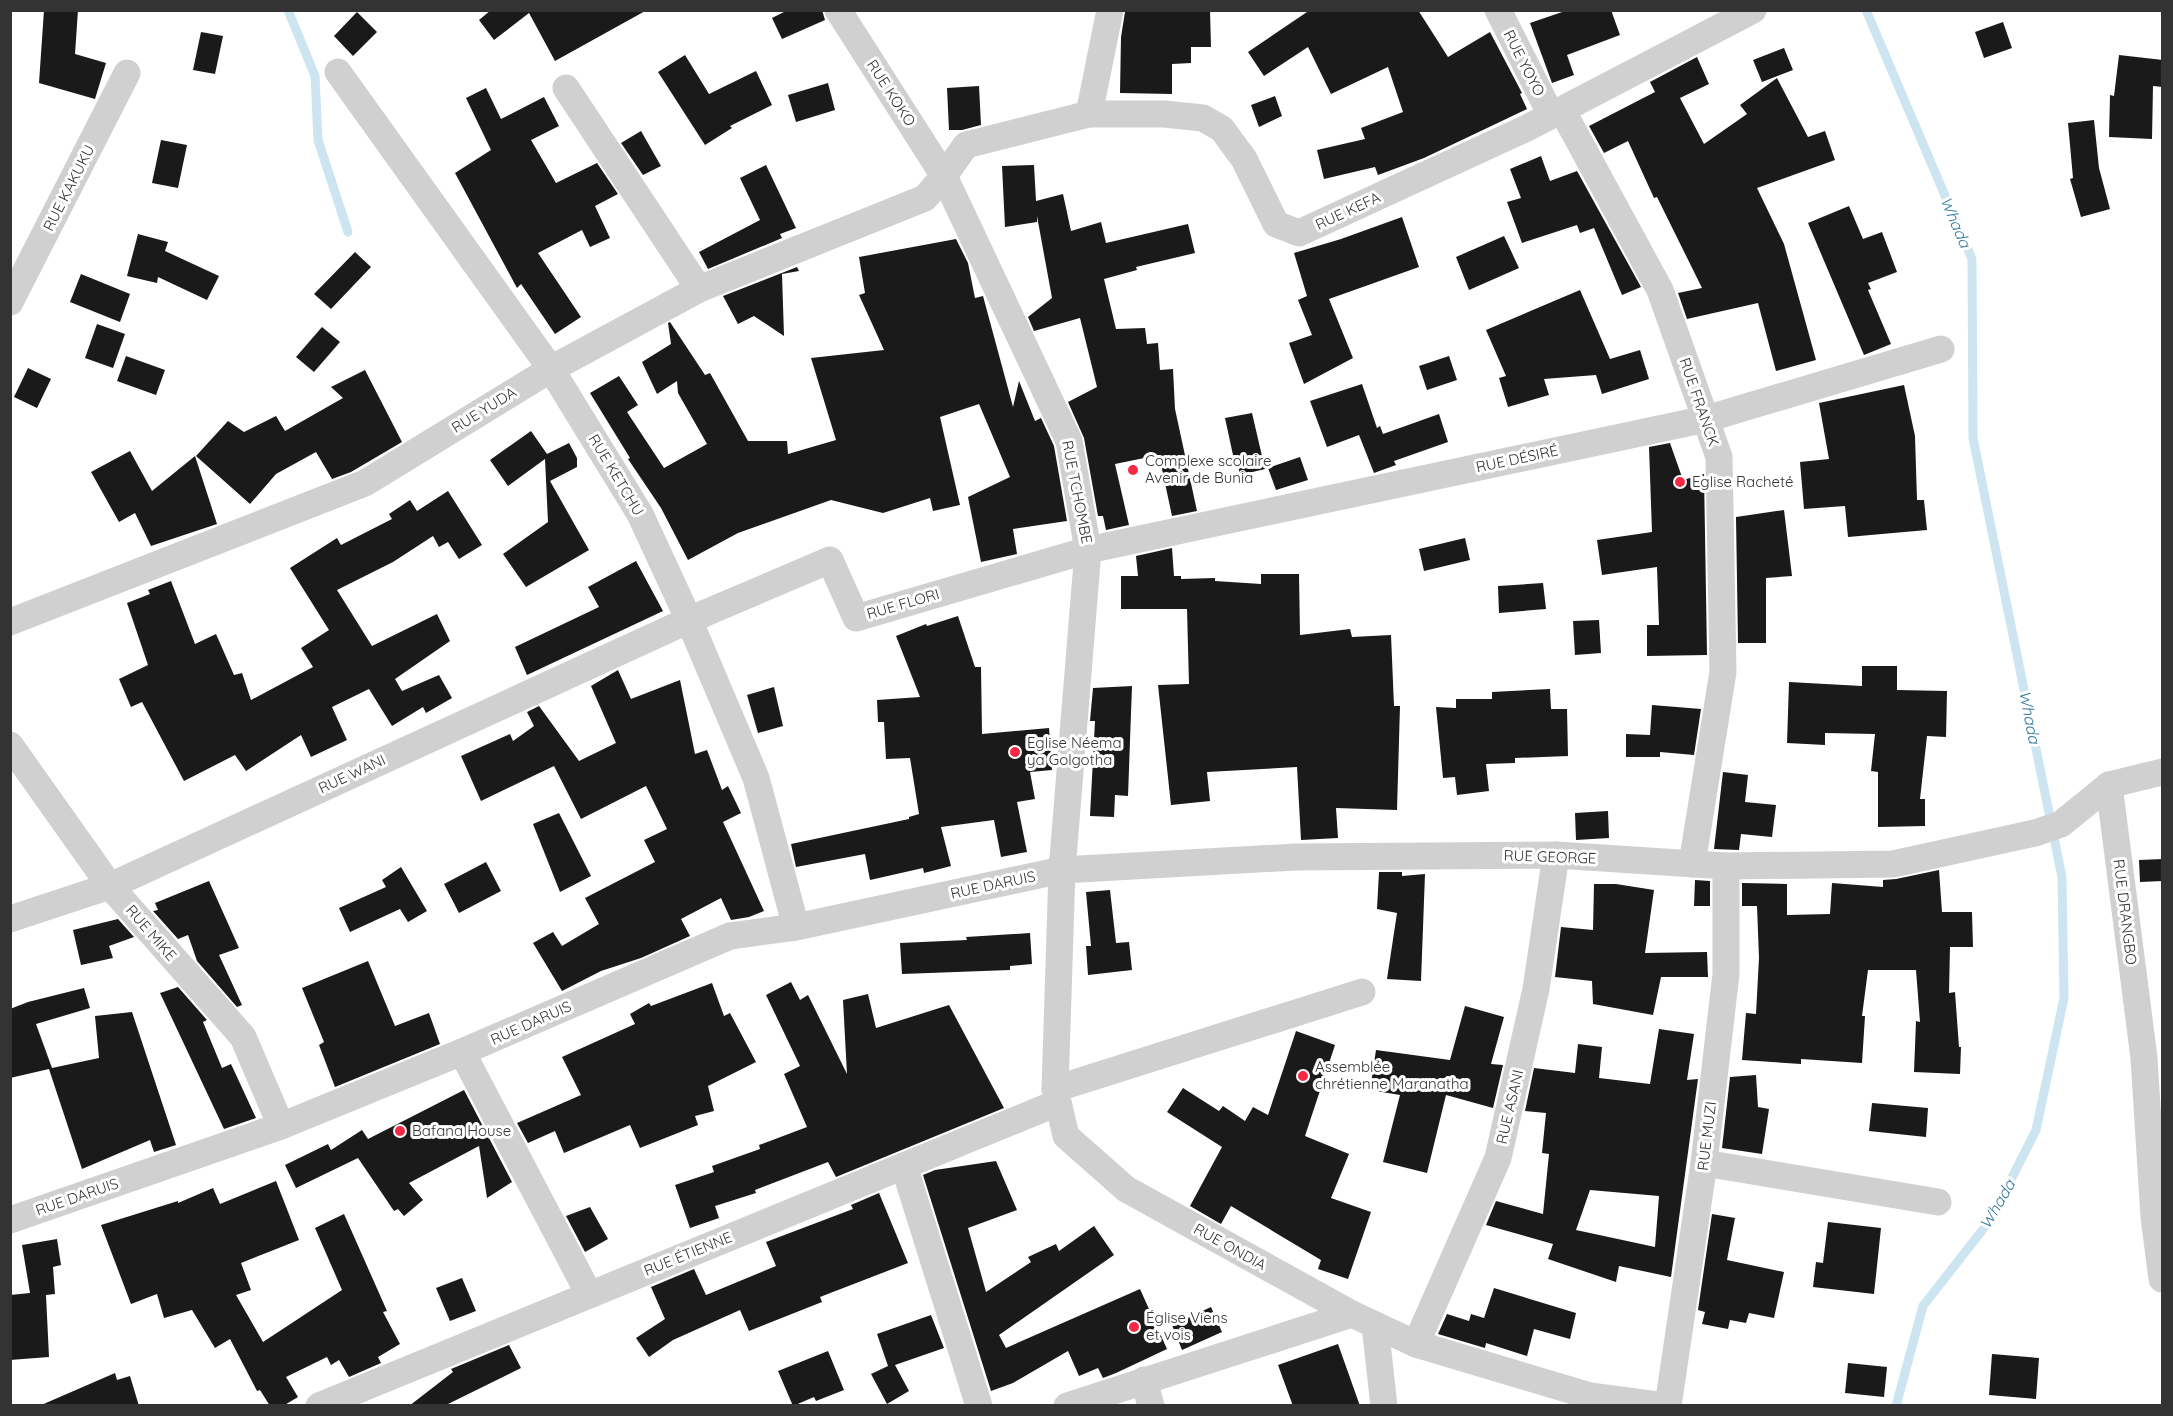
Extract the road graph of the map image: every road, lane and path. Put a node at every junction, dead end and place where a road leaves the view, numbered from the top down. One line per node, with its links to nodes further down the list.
1 (838, 10): 10 (street, RUE KOKO)
2 (1110, 10): 9 (street)
3 (1498, 10): 8 (street, RUE YOYO)
4 (1753, 10): 8 (street, RUE KEFA)
5 (338, 72): 14 (street, RUE KETCHU)
6 (127, 73): 12 (street, RUE KAKUKU)
7 (566, 88): 11 (street)
8 (1556, 112): 9 (street, RUE KEFA); 15 (street, RUE FRANCK)
9 (1089, 114): 10 (street, RUE KEFA)
10 (944, 176): 11 (street, RUE YUDA); 16 (street, RUE TCHOMBE)
11 (699, 289): 14 (street, RUE YUDA)
12 (10, 302)
13 (1941, 349): 15 (street, RUE DÉSIRÉ)
14 (552, 369): 17 (street, RUE KETCHU); 18 (street, RUE YUDA)
15 (1706, 419): 16 (street, RUE DÉSIRÉ); 23 (street, RUE FRANCK)
16 (1088, 550): 17 (street, RUE FLORI); 25 (street, RUE TCHOMBE)
17 (689, 620): 26 (street, RUE WANI); 28 (street, RUE KETCHU)
18 (10, 622)
19 (10, 745): 26 (street, RUE MIKE)
20 (2163, 772): 21 (street)
21 (2109, 785): 24 (street, RUE GEORGE); 37 (street, RUE DRANGBO)
22 (1556, 855): 23 (street, RUE GEORGE); 25 (street, RUE GEORGE); 40 (street, RUE ASANI)
23 (1692, 864): 24 (street, RUE GEORGE)
24 (1726, 866): 33 (street, RUE MUZI)
25 (1062, 870): 28 (street, RUE DARUIS); 31 (street, RUE ONDIA)
26 (110, 886): 27 (street, RUE WANI); 32 (street, RUE MIKE)
27 (10, 919)
28 (796, 927): 30 (street, RUE DARUIS)
29 (1362, 992): 31 (street, RUE ÉTIENNE)
30 (462, 1052): 32 (street, RUE DARUIS); 38 (street)
31 (1056, 1096): 34 (street, RUE ÉTIENNE); 39 (street, RUE ONDIA)
32 (281, 1126): 36 (street, RUE DARUIS)
33 (1704, 1164): 35 (street); 48 (street, RUE MUZI)
34 (904, 1166): 38 (street, RUE ÉTIENNE); 44 (street)
35 (1938, 1202)
36 (10, 1220)
37 (2163, 1279)
38 (589, 1294): 43 (street, RUE ÉTIENNE)
39 (1364, 1320): 40 (street, RUE ONDIA); 41 (street); 47 (street)
40 (1416, 1344): 42 (street, RUE ONDIA)
41 (1144, 1380): 45 (street); 46 (street)
42 (1591, 1401): 48 (street, RUE ONDIA)
43 (319, 1406)
44 (979, 1406)
45 (1067, 1406)
46 (1151, 1406)
47 (1384, 1406)
48 (1666, 1406)

